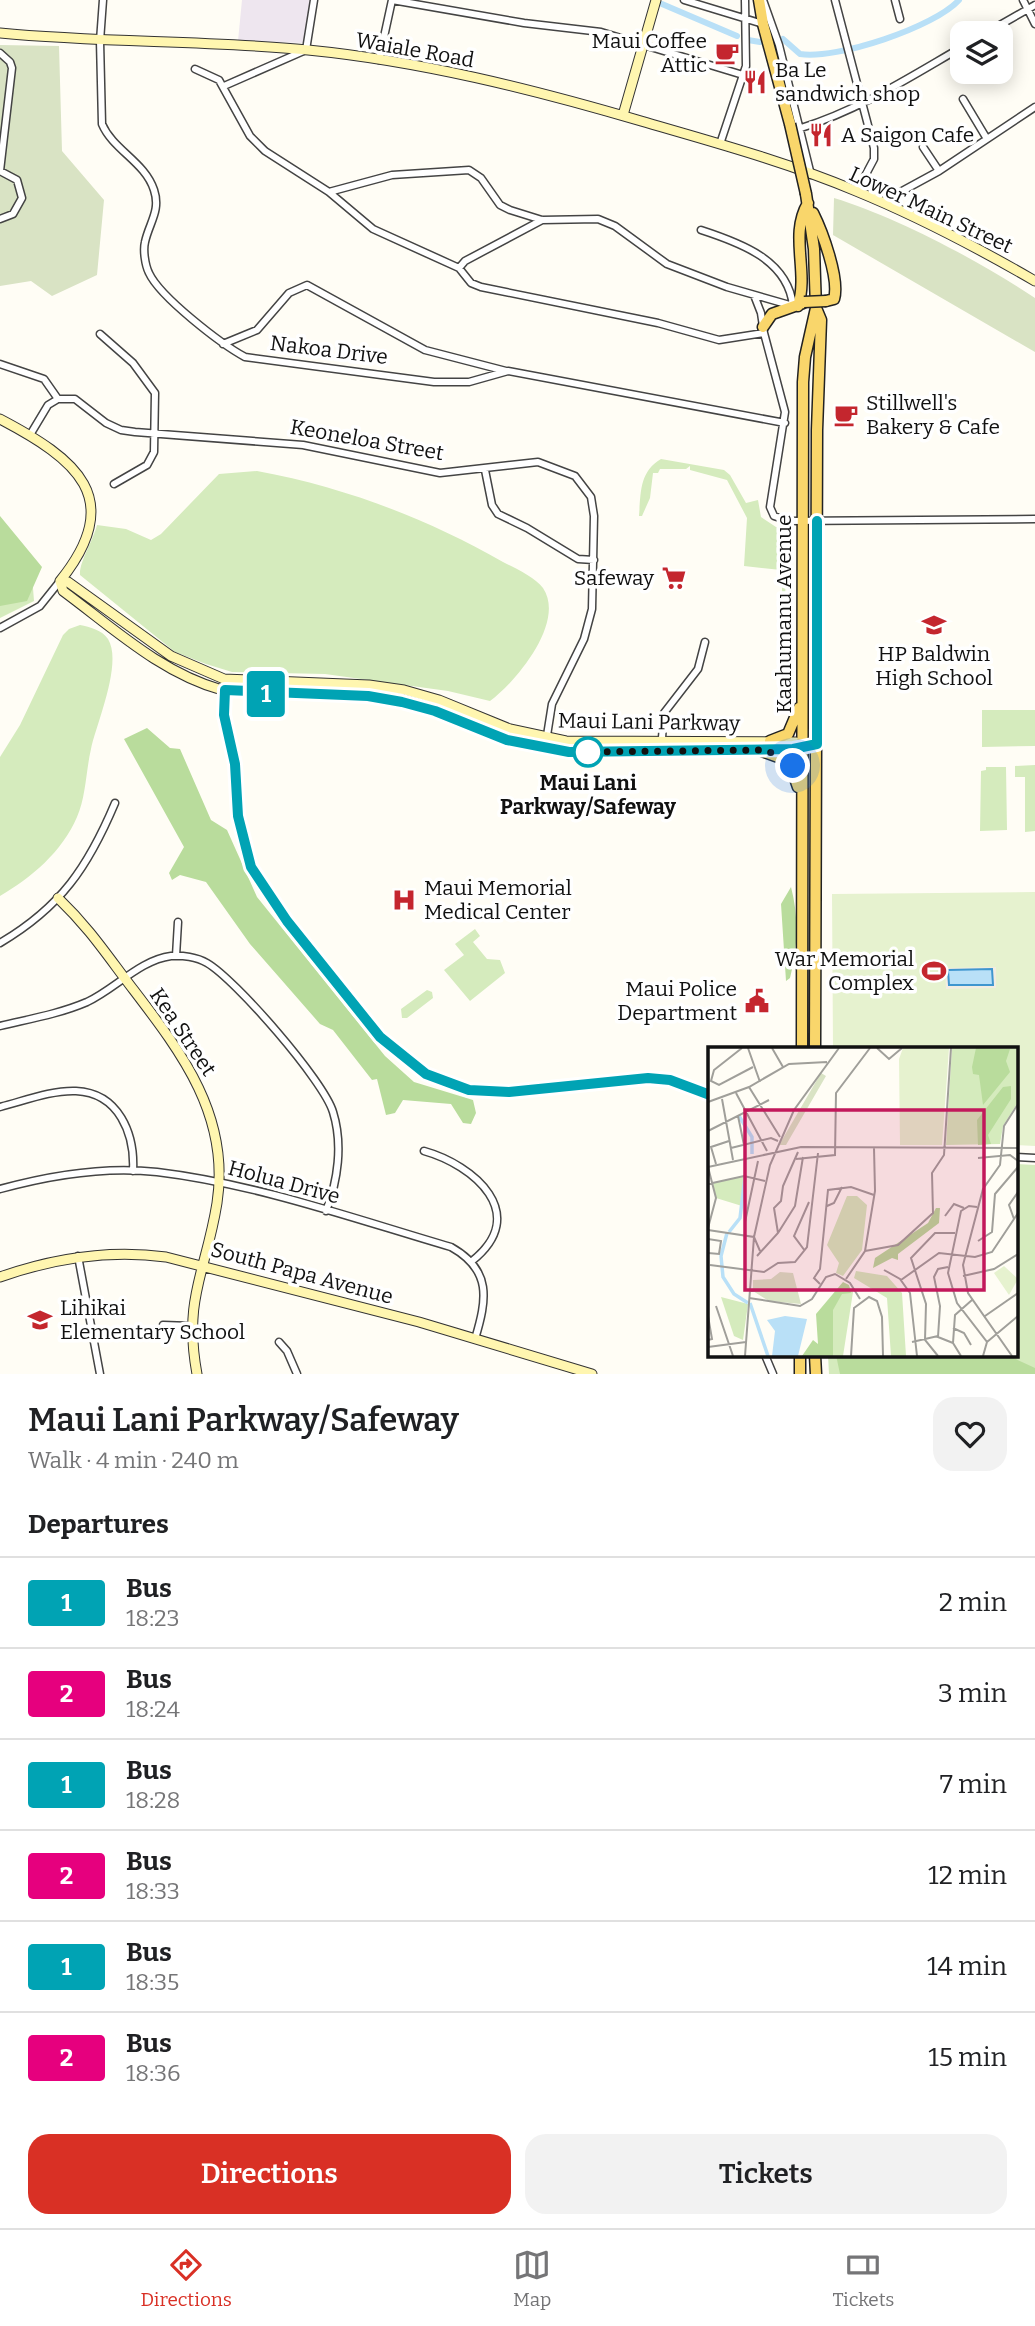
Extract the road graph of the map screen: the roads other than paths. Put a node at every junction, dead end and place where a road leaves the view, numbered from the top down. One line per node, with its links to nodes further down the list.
1 (103, 0): 19 (street, Nakoa Drive)
2 (314, 0): 21 (street)
3 (392, 0): 20 (street); 24 (street)
4 (656, 0): 20 (street)
5 (684, 0): 13 (street)
6 (746, 0): 13 (street)
7 (761, 0): 16 (main road, Kaahumanu Avenue); 32 (street)
8 (835, 0): 29 (street)
9 (895, 0): 14 (street)
10 (1023, 0): 12 (street)
11 (1035, 5): 12 (street)
12 (1028, 9): 15 (street); 17 (street)
13 (744, 18): 16 (street); 26 (street)
14 (900, 19)
15 (1007, 21)
16 (762, 24): 32 (main road, Kaahumanu Avenue)
17 (1035, 24)
18 (0, 33): 19 (street, Waiale Road)
19 (100, 41): 21 (street, Waiale Road); 53 (street, Nakoa Drive)
20 (644, 44): 26 (street); 31 (street)
21 (306, 50): 24 (street, Waiale Road); 27 (street)
22 (0, 53): 36 (street)
23 (950, 54): 29 (street)
24 (379, 60): 31 (street, Waiale Road)
25 (195, 69): 27 (street)
26 (743, 75): 34 (street)
27 (224, 86): 40 (street)
28 (963, 99): 33 (street)
29 (864, 103): 32 (street); 39 (street)
30 (1035, 107): 33 (street)
31 (623, 116): 34 (street, Waiale Road)
32 (796, 126): 38 (street); 41 (main road, Kaahumanu Avenue, bridge)
33 (987, 139): 37 (street)
34 (720, 144): 38 (street, Waiale Road)
35 (923, 147): 37 (street)
36 (0, 171): 43 (street)
37 (939, 171): 42 (street)
38 (810, 175): 39 (street, Lower Main Street)
39 (857, 191): 42 (street, Lower Main Street)
40 (329, 192): 44 (street); 46 (street)
41 (807, 198): 49 (main road, Kaahumanu Avenue); 49 (main road); 50 (main road)
42 (880, 203): 47 (street, Lower Main Street)
43 (0, 219)
44 (542, 220): 46 (street); 48 (street)
45 (701, 230): 50 (street)
46 (459, 268): 51 (street)
47 (1035, 281)
48 (754, 295): 50 (street); 51 (street)
49 (824, 303): 50 (main road, bridge); 56 (main road, Kaahumanu Avenue); 58 (main road, Kaahumanu Avenue)
50 (798, 305): 51 (main road)
51 (763, 330): 61 (street)
52 (100, 334): 62 (street)
53 (223, 344): 55 (street, Nakoa Drive); 55 (street)
54 (0, 364): 57 (street)
55 (508, 371): 61 (street, Nakoa Drive)
56 (803, 382): 58 (main road); 59 (main road, Kaahumanu Avenue)
57 (58, 399): 62 (street, Keoneloa Street); 63 (street)
58 (818, 399): 59 (main road); 68 (main road, Kaahumanu Avenue)
59 (803, 411): 67 (main road, Kaahumanu Avenue)
60 (0, 419): 63 (street)
61 (785, 423): 67 (street)
62 (156, 434): 64 (street, Keoneloa Street); 65 (street)
63 (30, 435): 70 (street)
64 (485, 470): 69 (street); 69 (street, Keoneloa Street)
65 (114, 484)
66 (1035, 519): 68 (street)
67 (803, 521): 68 (street); 74 (main road, Kaahumanu Avenue)
68 (817, 521): 78 (main road, Kaahumanu Avenue)
69 (594, 560): 76 (street, Keoneloa Street)
70 (60, 581): 71 (street); 73 (street, Maui Lani Parkway); 75 (street, Maui Lani Parkway)
71 (0, 628)
72 (705, 642): 79 (street)
73 (227, 679): 75 (street); 76 (street, Maui Lani Parkway)
74 (803, 688): 77 (main road); 80 (main road, Kaahumanu Avenue)
75 (225, 690): 81 (street, Maui Lani Parkway); 93 (street)
76 (546, 737): 79 (street, Maui Lani Parkway); 81 (street, Keoneloa Street)
77 (770, 741): 79 (street, Maui Lani Parkway); 80 (street, Maui Lani Parkway)
78 (817, 744): 80 (street, Maui Lani Parkway); 92 (main road, Kaahumanu Avenue)
79 (661, 745): 81 (street, Maui Lani Parkway); 82 (street, Maui Lani Parkway)
80 (803, 746): 82 (street, Maui Lani Parkway); 84 (main road, Kaahumanu Avenue)
81 (545, 748)
82 (760, 750): 84 (main road)
83 (115, 803): 85 (street)
84 (803, 809): 91 (main road, Kaahumanu Avenue)
85 (58, 898): 87 (street); 89 (street, Kea Street)
86 (178, 922): 88 (street)
87 (0, 943)
88 (176, 956): 89 (street); 99 (street)
89 (125, 979): 90 (street); 97 (street, Kea Street)
90 (0, 1026)
91 (802, 1047)
92 (815, 1047)
93 (708, 1095)
94 (0, 1107): 96 (street)
95 (424, 1151): 101 (street)
96 (133, 1171): 97 (street, Holua Drive); 98 (street, Holua Drive)
97 (219, 1182): 99 (street, Holua Drive); 102 (street, Kea Street)
98 (0, 1189)
99 (326, 1211): 101 (street, Holua Drive)
100 (78, 1256): 102 (street, South Papa Avenue); 103 (street, South Papa Avenue); 111 (street)
101 (472, 1261): 106 (street)
102 (200, 1265): 105 (street, Kea Street); 106 (street, South Papa Avenue)
103 (0, 1277)
104 (163, 1325): 105 (street)
105 (191, 1326): 112 (street, Kea Street)
106 (475, 1339): 114 (street, South Papa Avenue)
107 (279, 1342): 113 (street)
108 (765, 1356): 115 (street)
109 (800, 1356): 116 (main road)
110 (816, 1356): 117 (main road)
111 (100, 1374)
112 (197, 1374)
113 (297, 1374)
114 (592, 1374)
115 (773, 1374)
116 (800, 1374)
117 (816, 1374)

